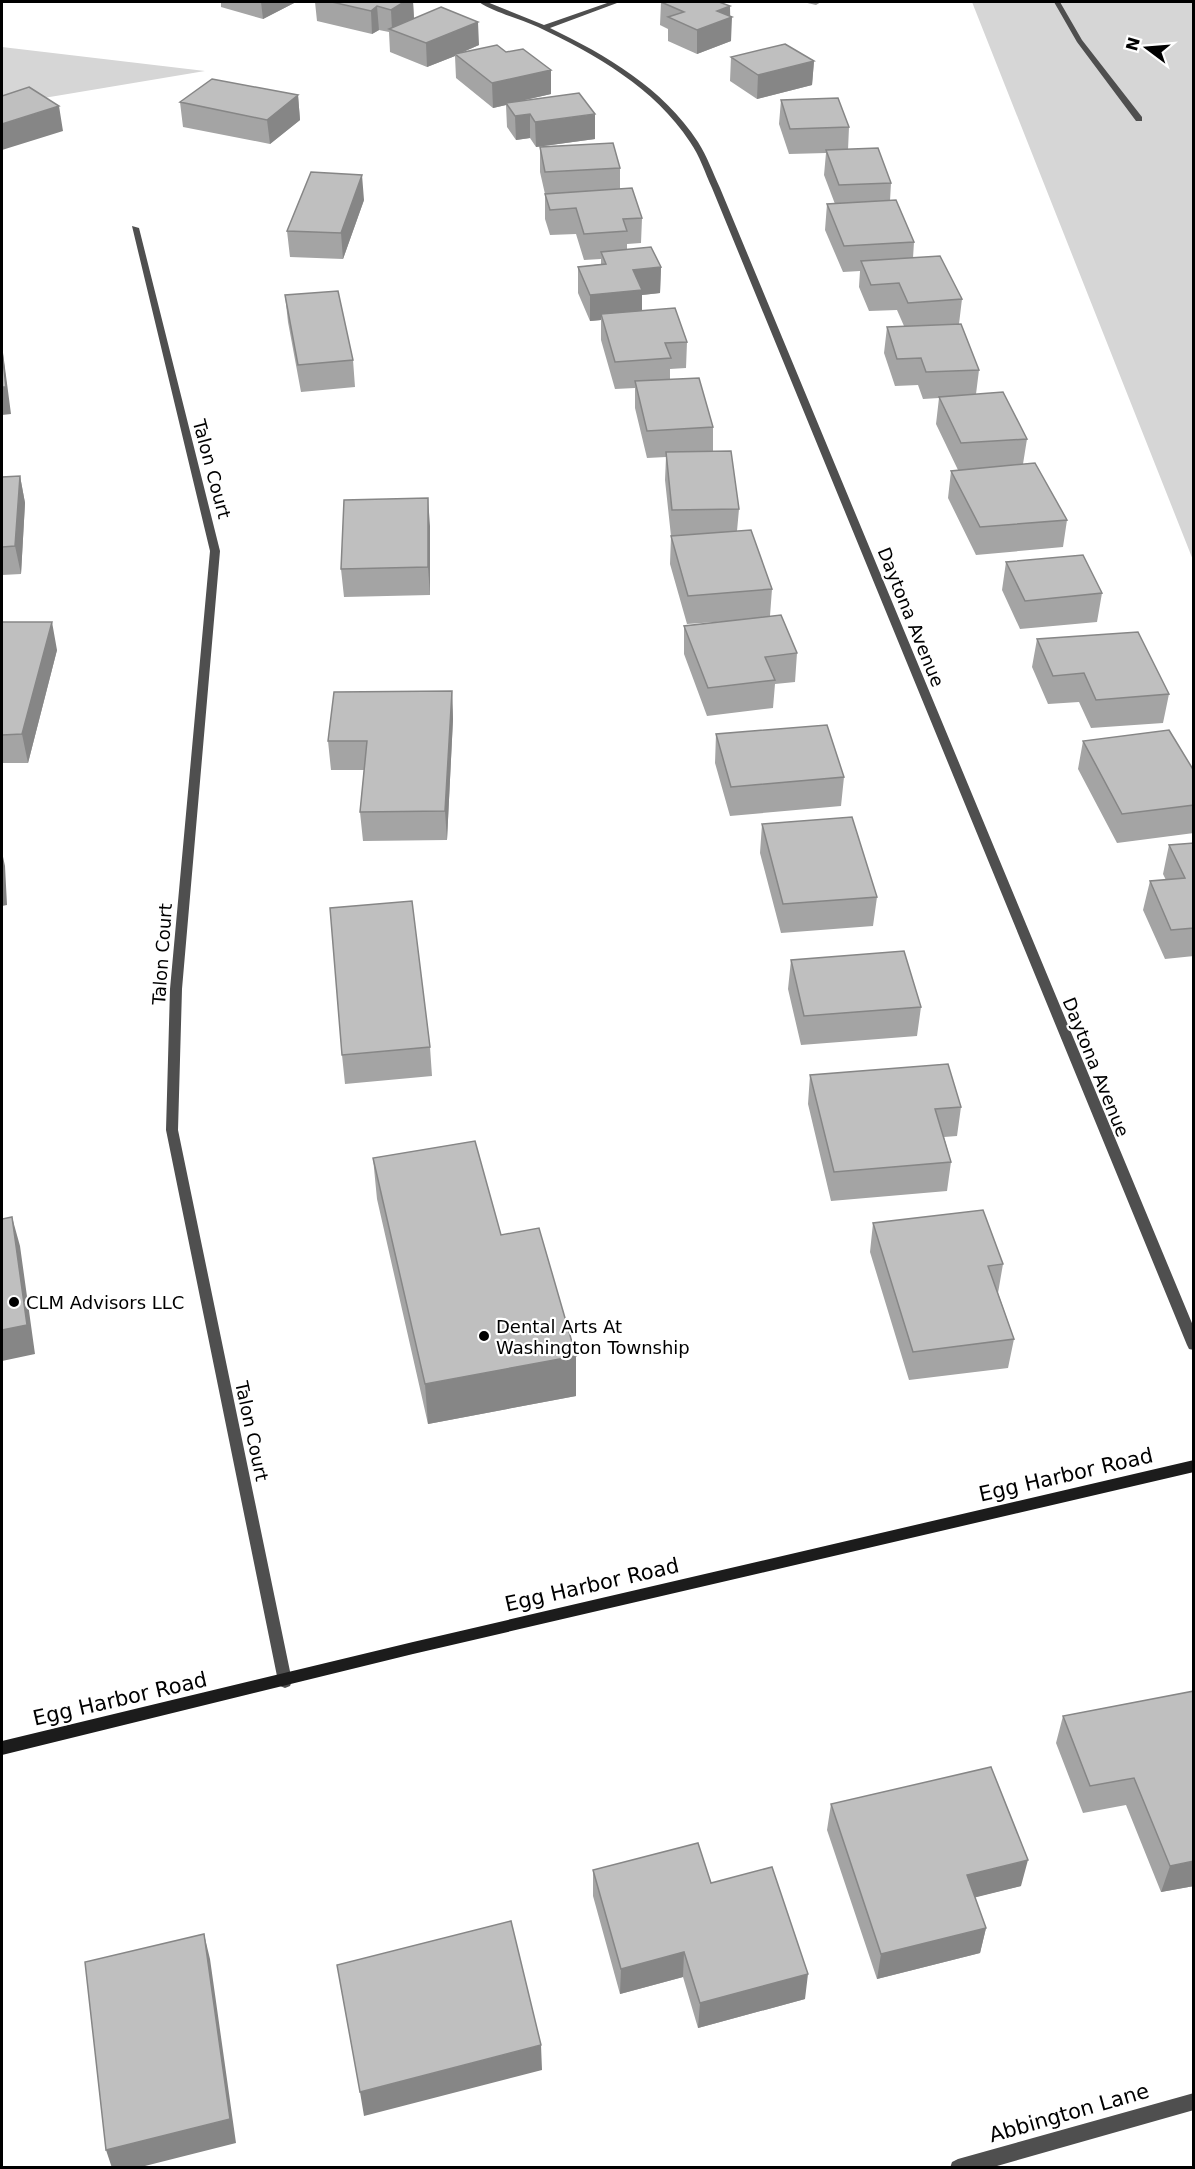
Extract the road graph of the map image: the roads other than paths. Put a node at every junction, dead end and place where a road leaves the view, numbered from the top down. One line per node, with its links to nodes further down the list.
1 (482, 2): 4 (street, Daytona Avenue)
2 (615, 2): 4 (street)
3 (1057, 2): 5 (street)
4 (545, 27): 7 (street, Daytona Avenue)
5 (1139, 119)
6 (135, 228): 9 (street, Talon Court)
7 (1194, 1346)
8 (1194, 1466): 9 (main road, Egg Harbor Road)
9 (285, 1681): 10 (main road, Egg Harbor Road)
10 (2, 1748)
11 (1194, 2101): 12 (street, Abbington Lane)
12 (958, 2168)

